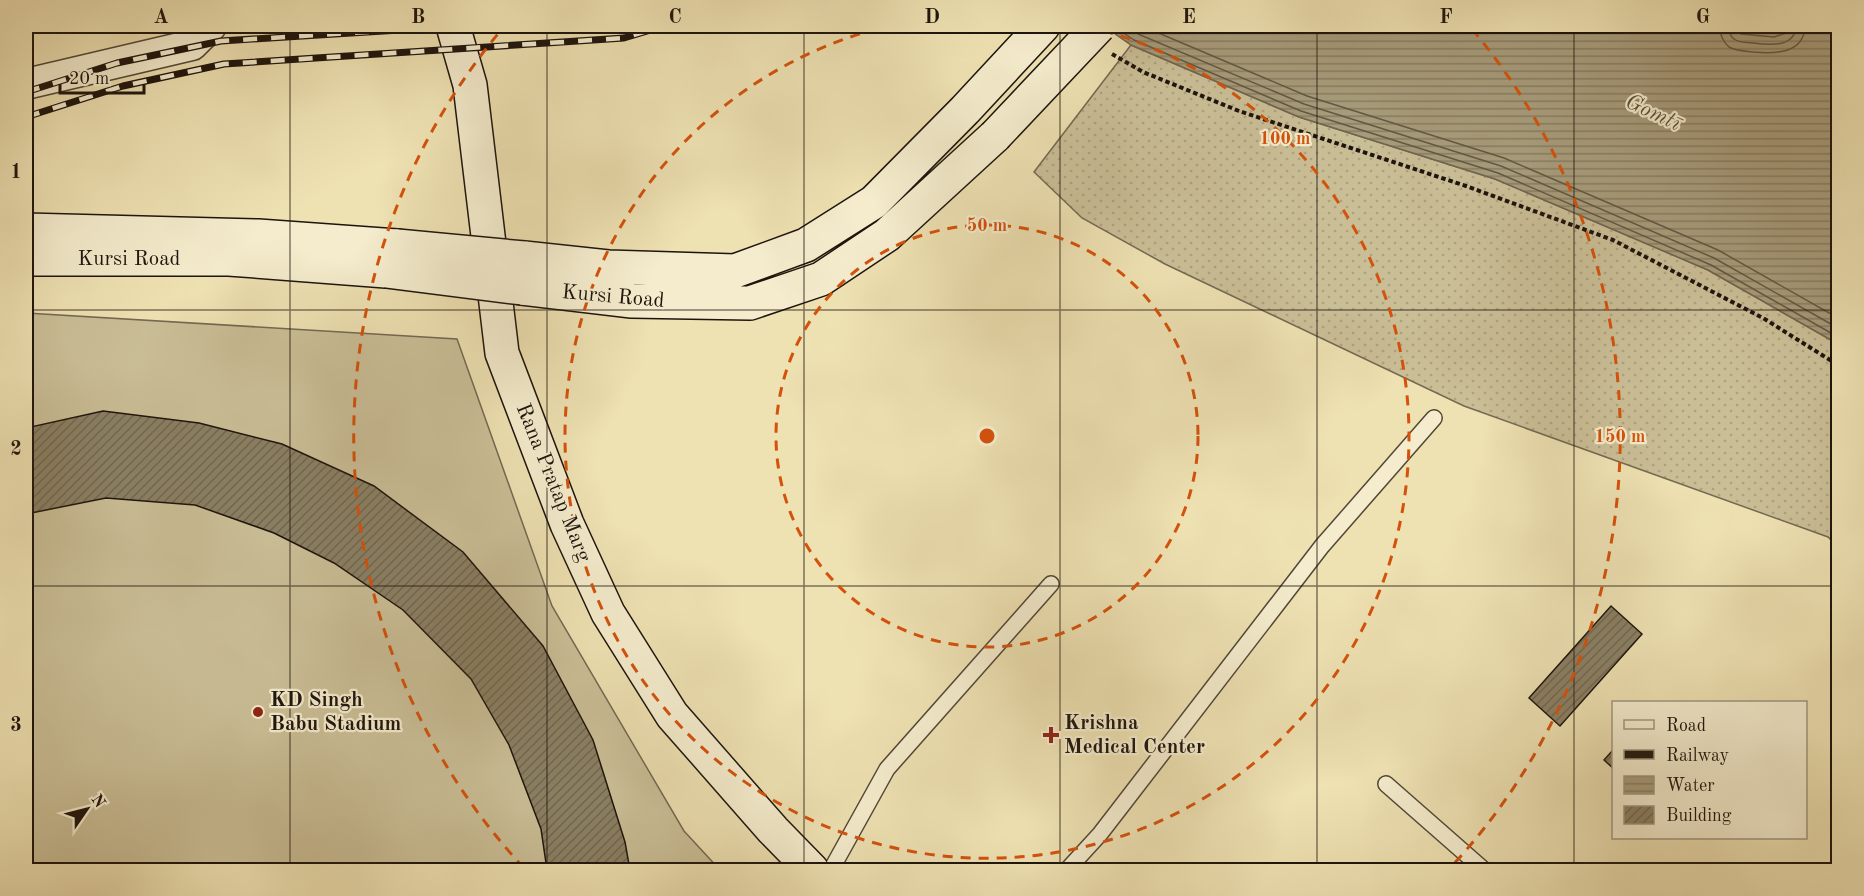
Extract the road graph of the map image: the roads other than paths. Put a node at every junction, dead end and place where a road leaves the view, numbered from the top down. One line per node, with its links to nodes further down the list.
1 (211, 26): 5 (street)
2 (453, 26): 13 (main road, Rana Pratap Marg)
3 (1043, 26): 9 (main road, Kursi Road)
4 (1102, 38): 9 (main road, Kursi Road, bridge)
5 (26, 84)
6 (26, 230): 8 (main road, Kursi Road)
7 (26, 259): 8 (main road, Kursi Road)
8 (391, 259): 9 (main road, Kursi Road, bridge)
9 (523, 273)
10 (1434, 418): 15 (lane)
11 (1051, 584): 14 (lane)
12 (1386, 783): 16 (lane)
13 (812, 870)
14 (831, 870)
15 (1067, 870)
16 (1484, 870)

